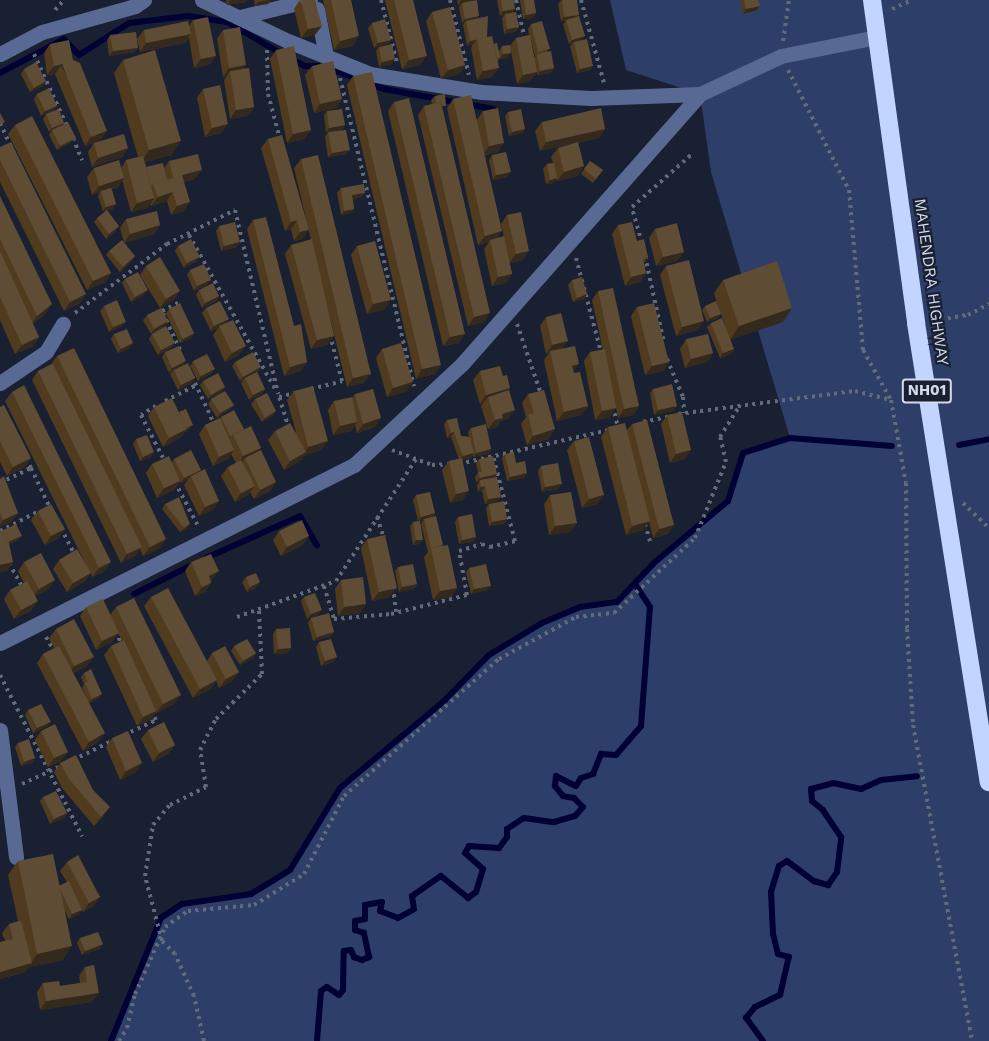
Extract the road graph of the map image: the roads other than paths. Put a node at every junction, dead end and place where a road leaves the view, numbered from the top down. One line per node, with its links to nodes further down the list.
1 (144, 0): 8 (street)
2 (202, 0): 6 (street)
3 (310, 0): 6 (street)
4 (315, 0): 9 (street)
5 (872, 0): 7 (highway, MAHENDRA HIGHWAY / NH01)
6 (240, 17): 9 (street)
7 (877, 37): 10 (street); 15 (highway, MAHENDRA HIGHWAY / NH01)
8 (0, 54)
9 (330, 58): 10 (street)
10 (700, 94): 13 (street)
11 (63, 324): 12 (street)
12 (0, 382)
13 (0, 643)
14 (0, 730): 16 (street)
15 (989, 782)
16 (16, 857)

